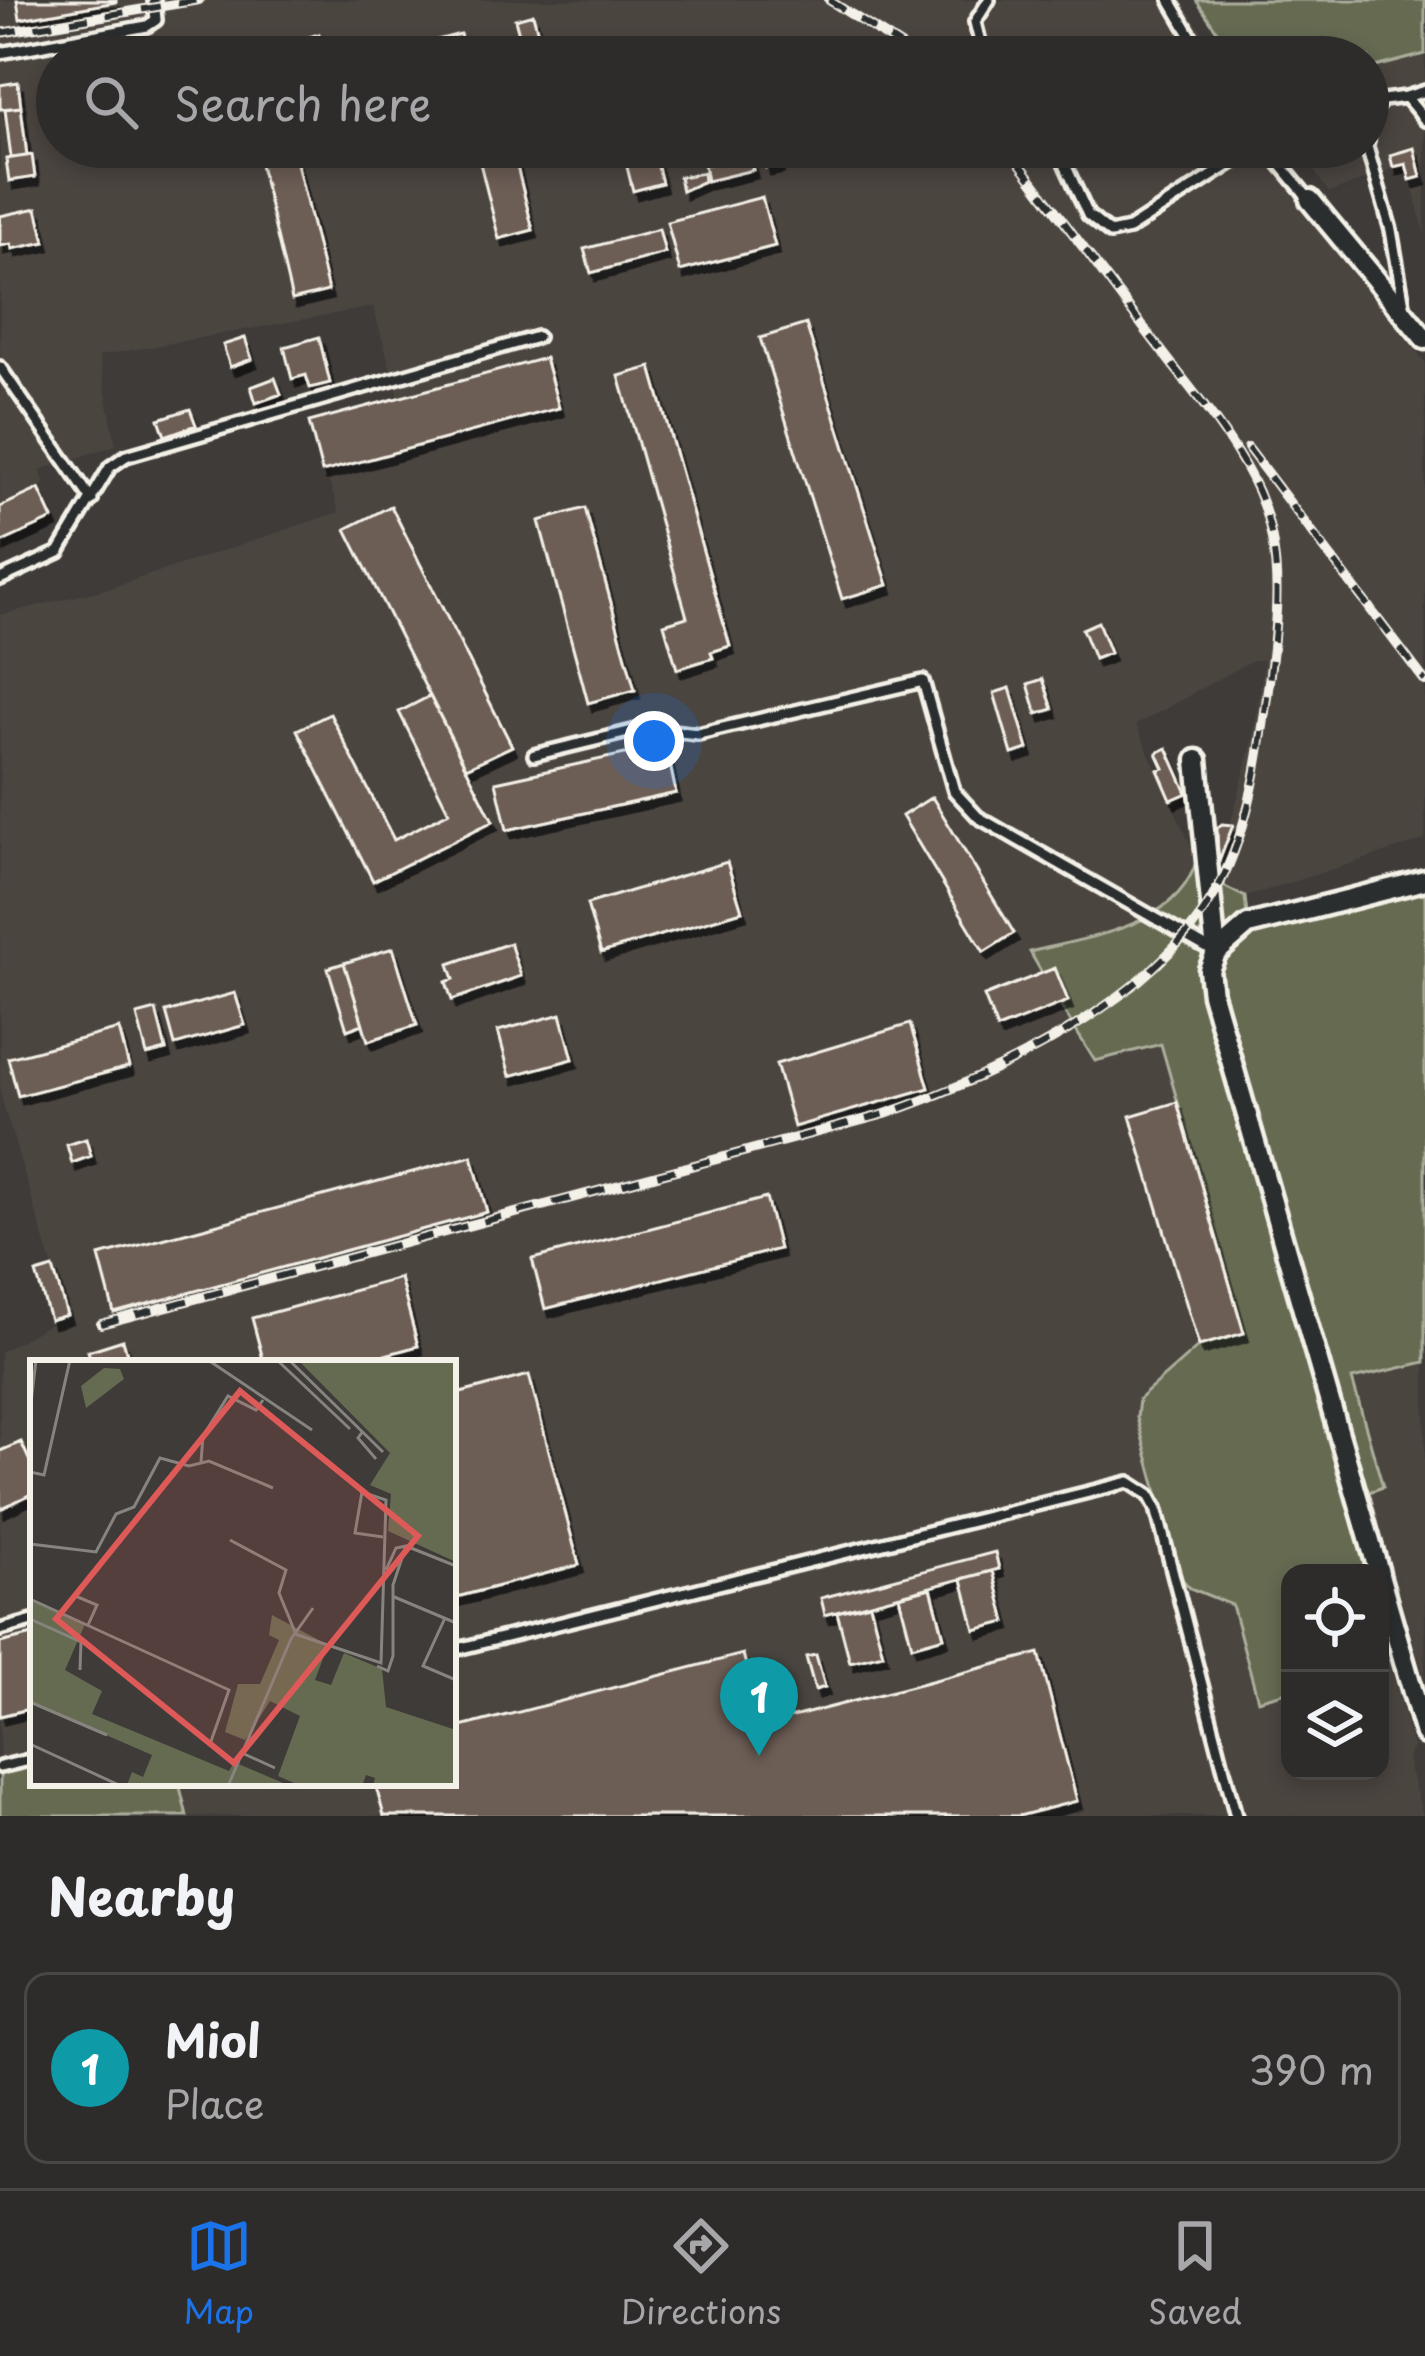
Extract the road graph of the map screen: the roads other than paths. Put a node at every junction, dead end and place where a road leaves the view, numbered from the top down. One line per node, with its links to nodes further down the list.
1 (154, 0): 4 (lane)
2 (988, 0): 5 (lane)
3 (1170, 0): 6 (lane)
4 (93, 36)
5 (978, 36)
6 (1188, 36)
7 (36, 46): 8 (lane)
8 (0, 53)
9 (1425, 91): 10 (lane)
10 (1406, 98): 11 (lane); 12 (lane)
11 (1389, 99)
12 (1425, 121)
13 (1067, 168): 14 (lane)
14 (1228, 168)
15 (1281, 168): 17 (lane)
16 (1374, 168): 18 (lane)
17 (1310, 200): 18 (street)
18 (1406, 316): 20 (street)
19 (537, 337): 22 (lane)
20 (1425, 339)
21 (0, 367): 22 (lane)
22 (92, 500): 23 (lane)
23 (0, 579)
24 (534, 755): 27 (lane)
25 (1197, 760): 27 (street)
26 (1425, 880): 27 (street)
27 (1216, 953): 28 (street)
28 (1376, 1564)
29 (1389, 1610): 33 (street)
30 (30, 1623): 31 (lane)
31 (0, 1630)
32 (456, 1649): 36 (lane)
33 (1425, 1734)
34 (30, 1760): 35 (lane)
35 (0, 1768)
36 (1236, 1816)

